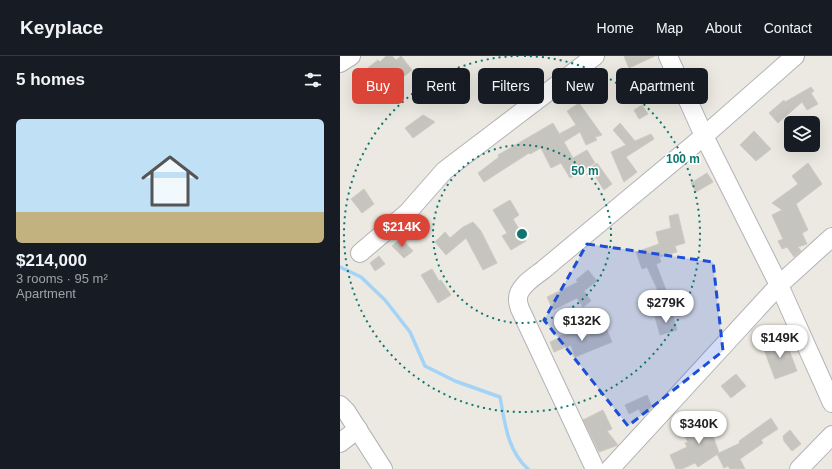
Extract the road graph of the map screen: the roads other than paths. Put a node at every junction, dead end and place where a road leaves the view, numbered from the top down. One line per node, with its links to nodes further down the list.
1 (351, 56): 5 (street)
2 (596, 56): 8 (street)
3 (668, 56): 6 (street)
4 (795, 56): 6 (street)
5 (340, 62)
6 (704, 136): 9 (street); 16 (street)
7 (832, 237): 9 (street)
8 (360, 253)
9 (779, 285): 10 (street); 17 (street)
10 (832, 404)
11 (340, 405): 12 (street)
12 (358, 429): 14 (street); 15 (street)
13 (832, 435): 18 (street)
14 (340, 443)
15 (383, 469)
16 (595, 469)
17 (610, 469)
18 (799, 469)

